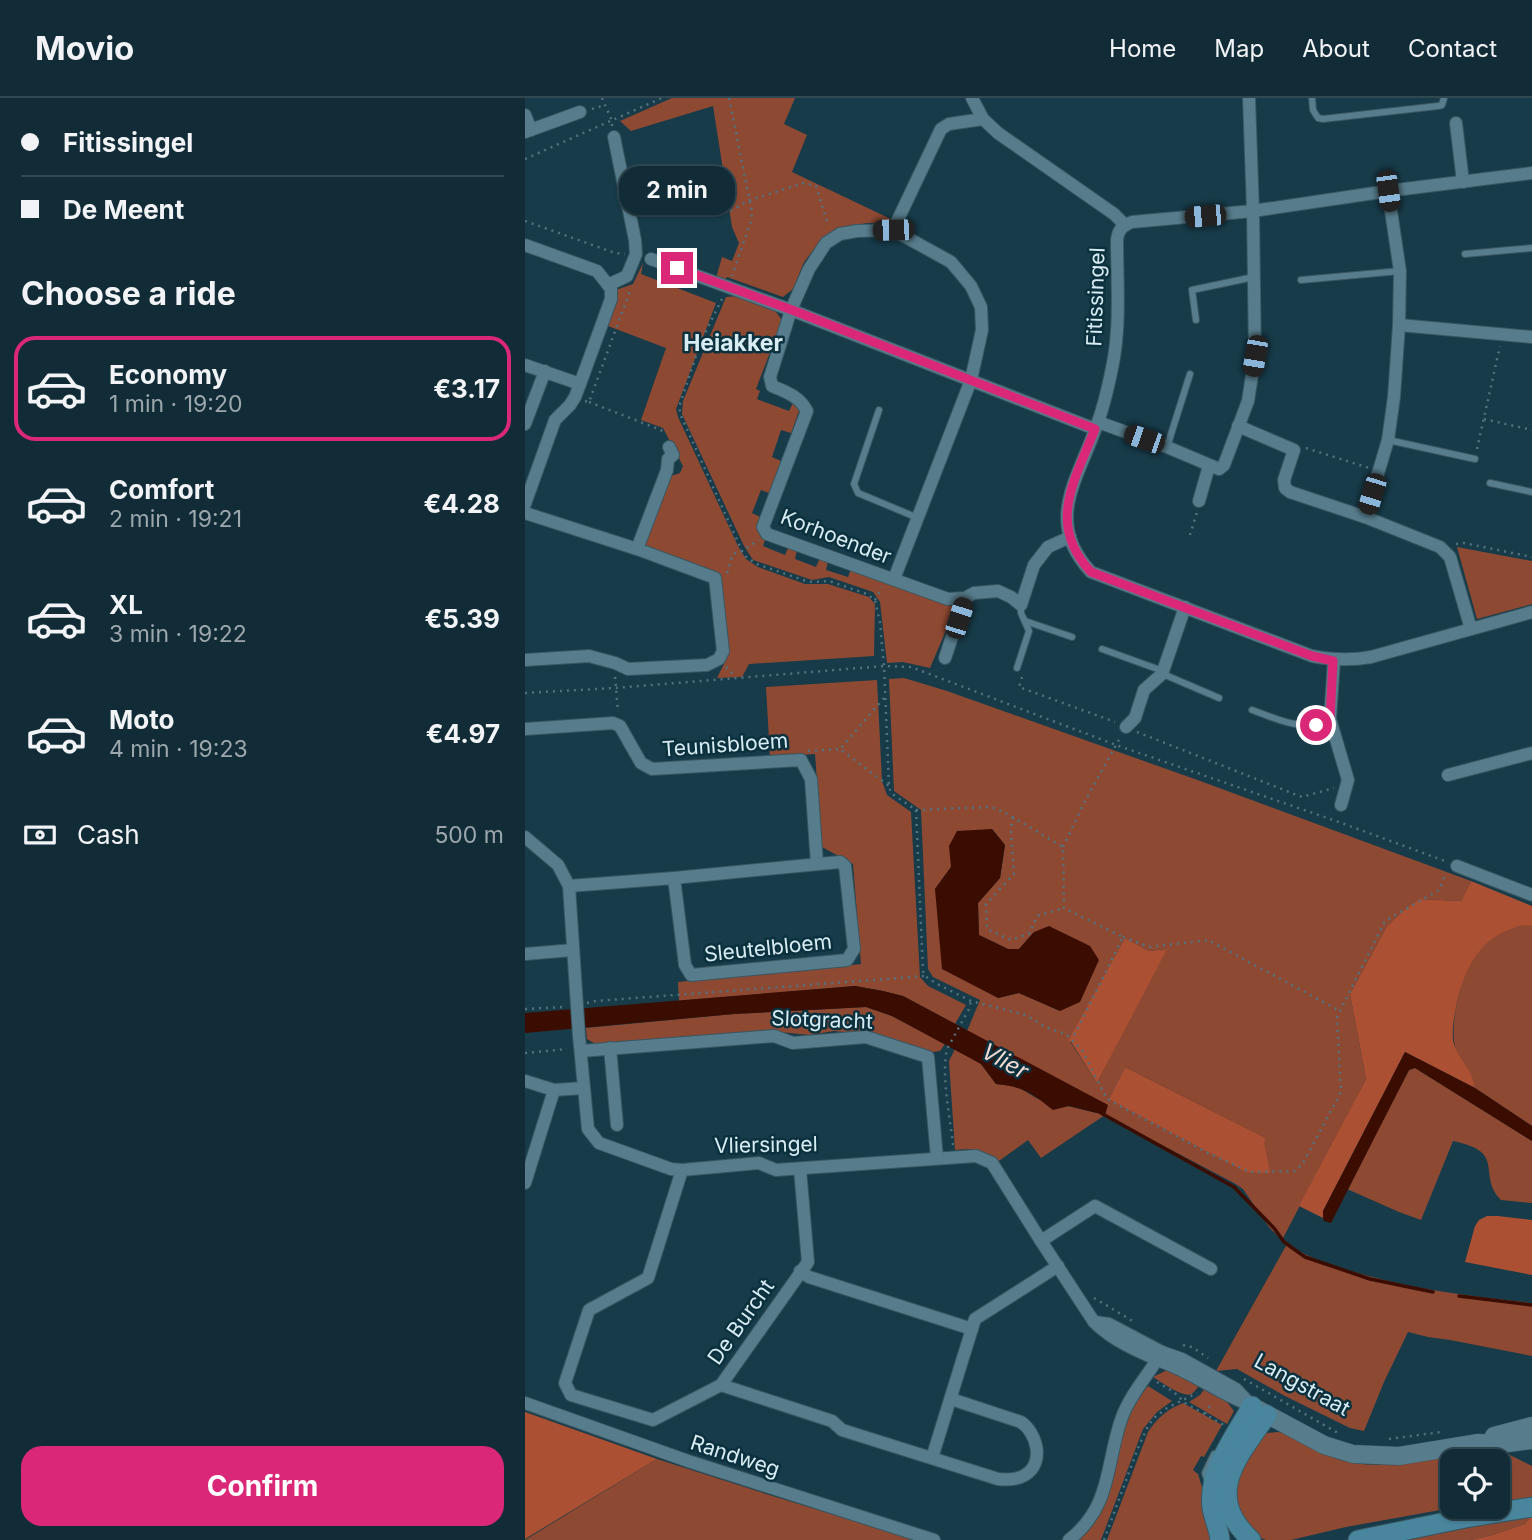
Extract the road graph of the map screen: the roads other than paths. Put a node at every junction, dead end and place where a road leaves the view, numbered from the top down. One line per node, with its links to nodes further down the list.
1 (972, 98): 7 (street)
2 (1249, 98): 14 (street)
3 (1312, 98): 4 (lane)
4 (1444, 98)
5 (580, 112): 9 (street)
6 (525, 115): 9 (street)
7 (983, 119): 15 (street); 16 (street)
8 (1456, 122): 12 (street)
9 (528, 131)
10 (614, 137): 24 (street)
11 (1532, 173): 12 (street, Fitissingel)
12 (1463, 182): 13 (street, Fitissingel)
13 (1388, 191): 14 (street, Fitissingel); 21 (street)
14 (1253, 211): 15 (street, Fitissingel); 22 (street)
15 (1125, 225): 36 (street, Fitissingel)
16 (893, 230): 25 (street, Korhoender); 32 (street, Korhoender)
17 (525, 245): 24 (street)
18 (1532, 248): 19 (lane)
19 (1465, 254)
20 (651, 259): 25 (street)
21 (1400, 271): 23 (lane); 27 (street)
22 (1254, 277): 26 (lane); 37 (street)
23 (1301, 280)
24 (608, 285): 33 (street)
25 (792, 310): 32 (street); 53 (street, Korhoender)
26 (1196, 320)
27 (1399, 325): 28 (street); 38 (street)
28 (1532, 337)
29 (525, 365): 30 (street)
30 (545, 371): 33 (street); 35 (street)
31 (1190, 374): 40 (lane)
32 (971, 380): 36 (street); 50 (street, Korhoender)
33 (580, 384): 44 (street)
34 (879, 410): 50 (lane)
35 (525, 424)
36 (1097, 426): 40 (street); 51 (street, Fitissingel)
37 (1238, 426): 42 (street); 49 (street)
38 (1388, 440): 41 (lane); 49 (street)
39 (669, 447): 52 (street)
40 (1167, 447): 42 (street)
41 (1475, 459)
42 (1209, 466): 46 (street)
43 (1490, 483): 45 (lane)
44 (527, 489): 47 (street)
45 (1532, 492)
46 (1199, 502)
47 (525, 504)
48 (525, 513): 52 (street)
49 (1365, 517): 59 (street)
50 (918, 518): 53 (street, Korhoender)
51 (1070, 537): 55 (street); 56 (street, Fitissingel)
52 (637, 549): 63 (street)
53 (894, 579): 54 (street, Korhoender)
54 (965, 598): 55 (street, Korhoender); 62 (street)
55 (1021, 605): 58 (lane)
56 (1185, 607): 64 (street, Fitissingel); 66 (street)
57 (1532, 612): 59 (street, Fitissingel)
58 (1024, 620): 60 (lane); 65 (lane)
59 (1471, 629): 64 (street, Fitissingel)
60 (1072, 637)
61 (1102, 649): 66 (lane)
62 (946, 658)
63 (525, 660)
64 (1333, 661): 69 (street)
65 (1017, 668)
66 (1162, 672): 67 (lane); 70 (street)
67 (1219, 698)
68 (1252, 709): 69 (lane)
69 (1330, 719): 74 (street)
70 (1126, 727)
71 (525, 729): 76 (street, Teunisbloem)
72 (1532, 753): 73 (street)
73 (1448, 775)
74 (1341, 805)
75 (525, 837): 79 (street)
76 (817, 864): 78 (street, Sleutelbloem); 78 (street, Sleutelbloem)
77 (1451, 866): 80 (street)
78 (674, 878): 79 (street, Sleutelbloem)
79 (569, 886): 81 (street, Vliersingel)
80 (1532, 895)
81 (573, 950): 82 (street); 83 (street, Vliersingel)
82 (525, 954)
83 (580, 1045): 84 (street, Slotgracht); 86 (street, Vliersingel)
84 (610, 1048): 88 (street); 89 (street, Slotgracht)
85 (525, 1081): 87 (street)
86 (584, 1088): 87 (street); 91 (street, Vliersingel)
87 (554, 1090): 92 (street)
88 (617, 1125)
89 (937, 1158): 90 (street, Vliersingel); 93 (street, Vliersingel)
90 (800, 1169): 91 (street, Vliersingel); 96 (street, De Burcht)
91 (682, 1170): 99 (street, De Burcht)
92 (525, 1183)
93 (1041, 1241): 94 (street, Vliersingel); 95 (street)
94 (1058, 1266): 97 (street); 98 (street, Vliersingel)
95 (1210, 1269)
96 (800, 1271): 97 (street, De Burcht); 99 (street, De Burcht)
97 (972, 1329): 100 (street)
98 (1159, 1356): 102 (street, Vliersingel); 111 (street)
99 (721, 1385): 107 (street)
100 (951, 1399): 107 (street); 107 (street)
101 (525, 1403): 110 (street, Randweg)
102 (1251, 1412): 105 (main road, Langstraat); 108 (main road); 113 (main road)
103 (1532, 1426): 105 (main road, Langstraat)
104 (1532, 1440): 105 (main road, Langstraat)
105 (1478, 1443)
106 (1216, 1450): 108 (lane)
107 (932, 1458)
108 (1212, 1490): 112 (main road)
109 (1532, 1507): 114 (main road)
110 (934, 1540)
111 (1069, 1540)
112 (1220, 1540)
113 (1251, 1540)
114 (1358, 1540)

